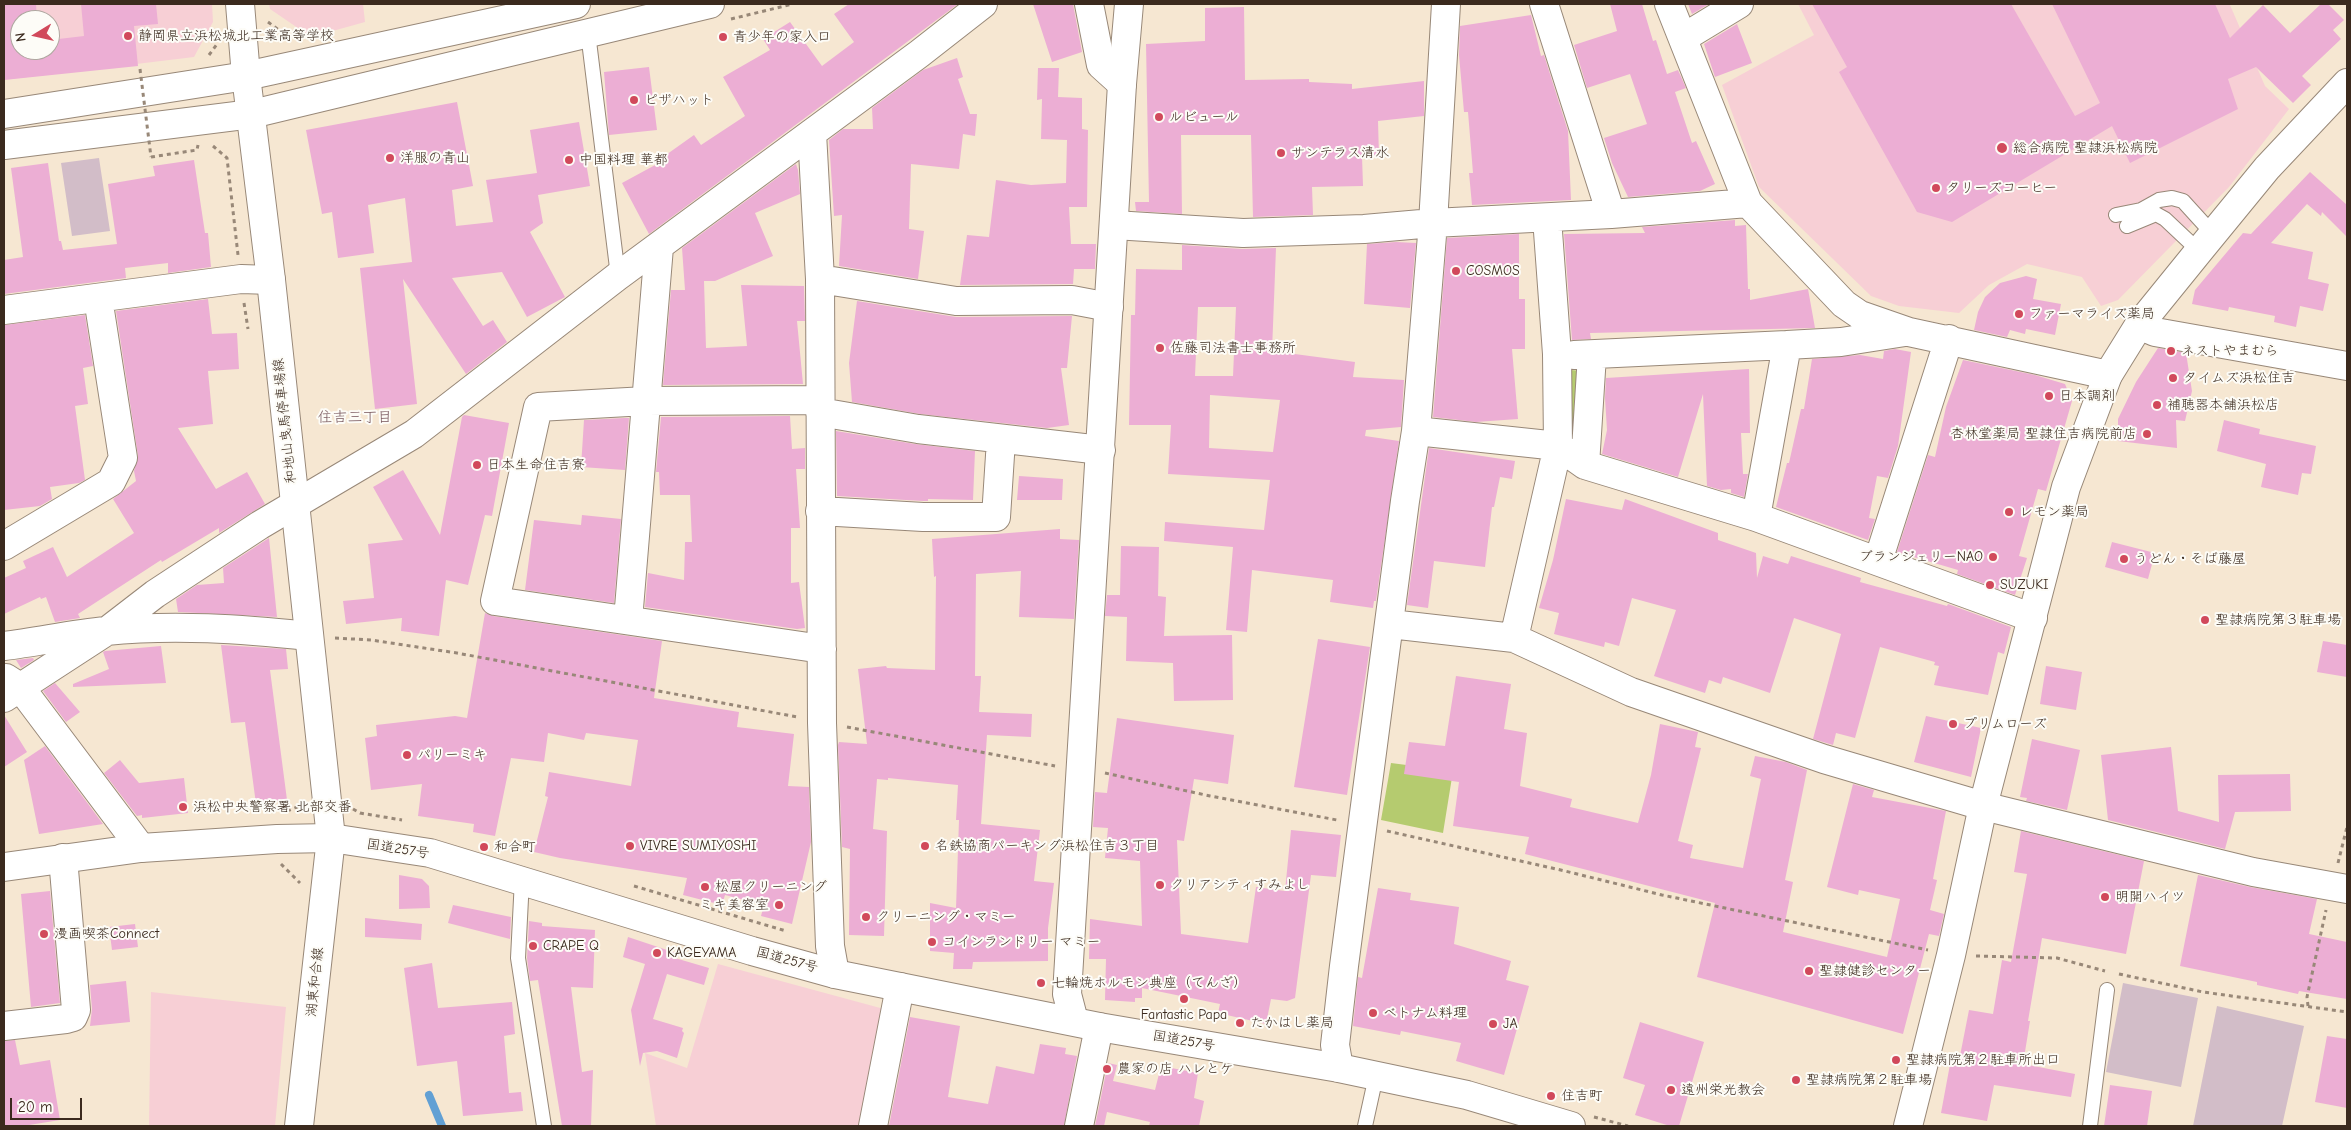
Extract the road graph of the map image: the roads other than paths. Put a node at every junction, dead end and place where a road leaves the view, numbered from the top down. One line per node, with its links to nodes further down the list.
1 (240, 4): 13 (main road, 和地山曳馬停車場線)
2 (576, 4): 13 (main road)
3 (710, 4): 11 (main road)
4 (983, 4): 18 (main road)
5 (1089, 4): 15 (main road)
6 (1129, 4): 15 (main road)
7 (1448, 4): 24 (main road)
8 (1544, 4): 21 (main road)
9 (1669, 4): 12 (main road)
10 (1739, 4): 12 (main road)
11 (588, 33): 17 (main road); 29 (lane)
12 (1683, 38): 20 (main road)
13 (246, 76): 16 (main road); 17 (main road, 和地山曳馬停車場線)
14 (2347, 83): 27 (main road)
15 (1122, 84): 25 (main road)
16 (4, 114)
17 (252, 114): 19 (main road); 31 (main road, 和地山曳馬停車場線)
18 (812, 133): 28 (main road); 30 (main road)
19 (4, 145)
20 (1748, 203): 21 (main road); 33 (main road)
21 (1611, 214): 23 (main road)
22 (2116, 215): 27 (lane)
23 (1548, 218): 24 (main road); 41 (main road)
24 (1433, 223): 25 (main road); 47 (main road)
25 (1114, 225): 34 (main road)
26 (2127, 226): 27 (lane)
27 (2206, 242): 36 (main road)
28 (658, 247): 29 (main road); 45 (main road)
29 (618, 276): 52 (main road)
30 (820, 279): 34 (main road); 46 (main road)
31 (271, 280): 32 (main road); 52 (main road, 和地山曳馬停車場線)
32 (98, 298): 35 (main road); 55 (main road)
33 (1844, 304): 37 (main road); 39 (main road)
34 (1109, 307): 50 (main road)
35 (4, 310)
36 (2139, 325): 43 (main road); 44 (main road)
37 (1909, 332): 38 (main road); 39 (main road)
38 (1949, 339): 44 (main road); 56 (main road)
39 (1841, 342): 40 (main road)
40 (1787, 345): 42 (main road); 54 (main road)
41 (1557, 354): 42 (main road); 49 (main road)
42 (1592, 355): 51 (main road)
43 (2347, 366)
44 (2108, 375): 57 (main road)
45 (646, 401): 46 (main road); 58 (main road); 58 (main road)
46 (820, 406): 48 (main road); 53 (main road)
47 (1416, 431): 49 (main road); 59 (main road)
48 (1001, 440): 50 (main road); 53 (main road)
49 (1558, 446): 51 (main road); 62 (main road)
50 (1101, 450): 76 (main road)
51 (1585, 465): 54 (main road)
52 (294, 506): 60 (main road); 61 (main road, 和地山曳馬停車場線)
53 (820, 511): 64 (main road)
54 (1756, 517): 56 (main road)
55 (4, 546)
56 (1878, 561): 57 (main road)
57 (2032, 618): 66 (main road)
58 (628, 620): 64 (main road)
59 (1390, 624): 62 (main road); 78 (main road)
60 (106, 631): 61 (main road); 63 (main road); 65 (main road)
61 (309, 636): 67 (main road, 和地山曳馬停車場線)
62 (1514, 638): 66 (main road)
63 (4, 646)
64 (822, 649): 73 (main road)
65 (9, 687): 68 (main road)
66 (1982, 806): 72 (main road); 86 (main road)
67 (331, 838): 68 (main road, 国道257号); 71 (main road, 国道257号); 80 (main road, 湖東和合線)
68 (141, 848): 69 (main road, 国道257号)
69 (63, 858): 70 (main road, 国道257号); 77 (main road)
70 (4, 867)
71 (522, 879): 73 (main road, 国道257号); 81 (lane)
72 (2340, 887)
73 (835, 974): 74 (main road, 国道257号)
74 (900, 987): 76 (main road, 国道257号); 82 (main road)
75 (2107, 990): 87 (lane)
76 (1087, 1024): 78 (main road, 国道257号); 83 (main road)
77 (4, 1026)
78 (1339, 1068): 79 (main road, 国道257号)
79 (1376, 1076): 84 (lane); 85 (main road, 国道257号)
80 (299, 1126)
81 (544, 1126)
82 (873, 1126)
83 (1079, 1126)
84 (1366, 1126)
85 (1571, 1126)
86 (1908, 1126)
87 (2090, 1126)

